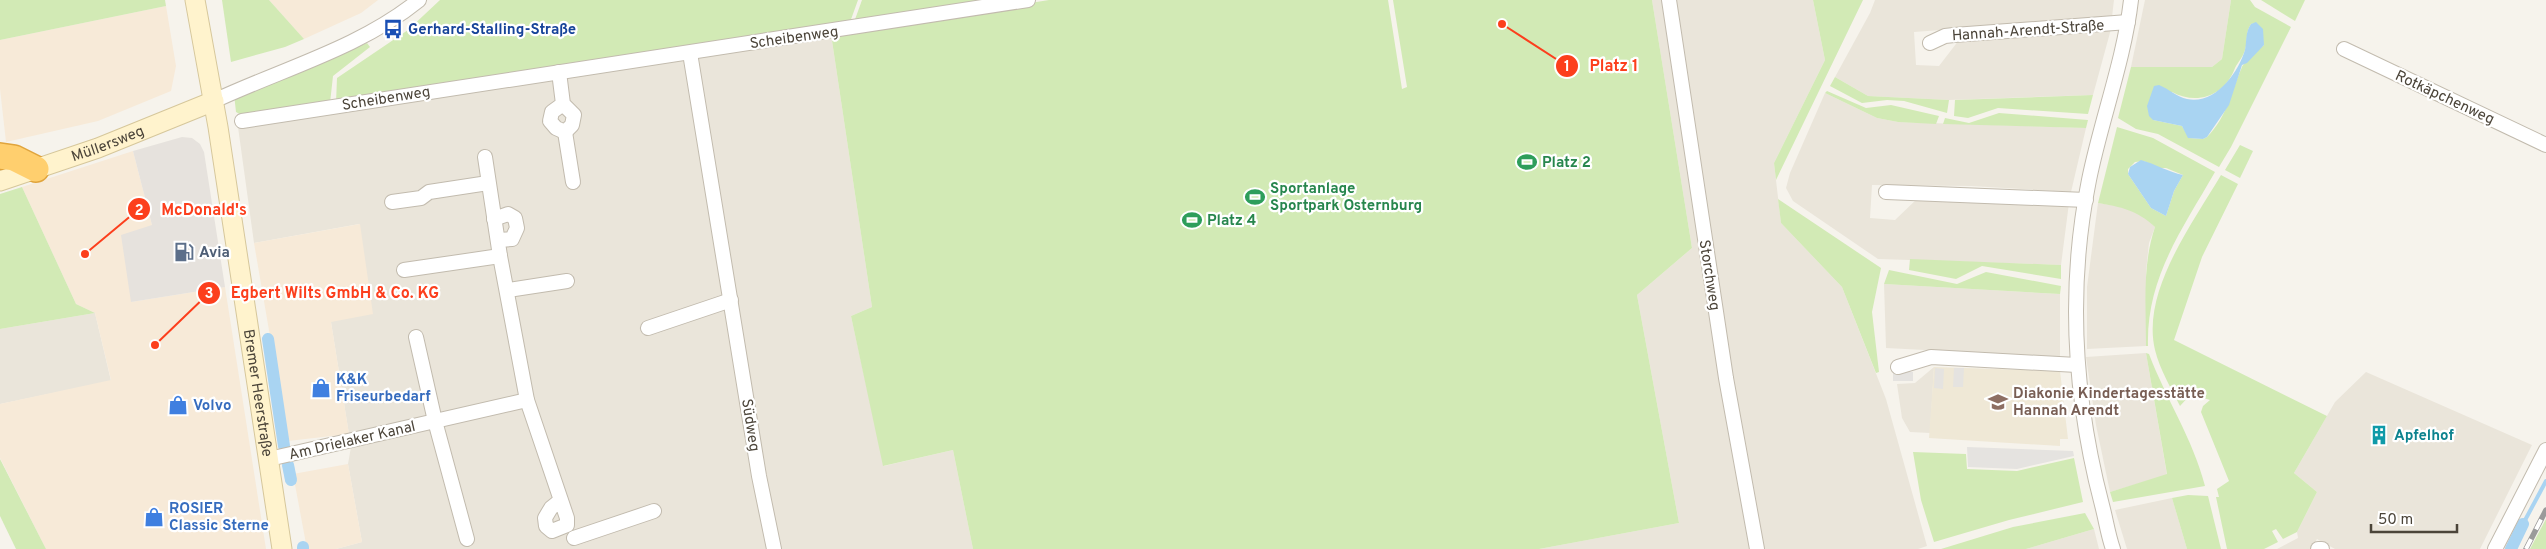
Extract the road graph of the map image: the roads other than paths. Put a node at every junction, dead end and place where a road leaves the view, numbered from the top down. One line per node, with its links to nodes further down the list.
1 (195, 0): 11 (street, Bremer Heerstraße)
2 (419, 0): 11 (street)
3 (1028, 0): 9 (street, Scheibenweg)
4 (1670, 0): 45 (street, Storchweg)
5 (2131, 0): 6 (street, Hannah-Arendt-Straße)
6 (2128, 22): 7 (street, Hannah-Arendt-Straße); 21 (street, Hannah-Arendt-Straße)
7 (1930, 44)
8 (2344, 49): 13 (street, Rotkäpchenweg)
9 (690, 52): 10 (street, Scheibenweg); 29 (street, Südweg)
10 (559, 72): 12 (street, Scheibenweg); 18 (street)
11 (214, 100): 16 (street, Müllersweg); 37 (street, Bremer Heerstraße)
12 (242, 121)
13 (2546, 145)
14 (0, 156): 16 (highway)
15 (485, 157): 19 (street)
16 (36, 169): 17 (street, Müllersweg)
17 (0, 181)
18 (573, 182)
19 (488, 183): 22 (street); 23 (street)
20 (1886, 192): 21 (street)
21 (2086, 200): 32 (street, Hannah-Arendt-Straße)
22 (392, 202)
23 (494, 219): 24 (street); 24 (street)
24 (499, 240): 25 (street)
25 (500, 256): 26 (street); 28 (street)
26 (404, 270)
27 (567, 281): 28 (street)
28 (508, 290): 34 (street)
29 (731, 300): 30 (street); 44 (street, Südweg)
30 (648, 328)
31 (416, 337): 35 (street, Am Drielaker Kanal)
32 (2077, 365): 33 (street); 46 (street, Hannah-Arendt-Straße)
33 (1898, 367)
34 (527, 400): 35 (street, Am Drielaker Kanal); 38 (street)
35 (435, 421): 37 (street, Am Drielaker Kanal); 41 (street, Am Drielaker Kanal)
36 (2546, 450): 47 (street)
37 (269, 459): 43 (street, Bremer Heerstraße)
38 (561, 500): 40 (street); 40 (street)
39 (654, 511): 42 (street)
40 (567, 525): 42 (street)
41 (467, 539)
42 (576, 544)
43 (282, 549)
44 (774, 549)
45 (1757, 549)
46 (2113, 549)
47 (2495, 549)

